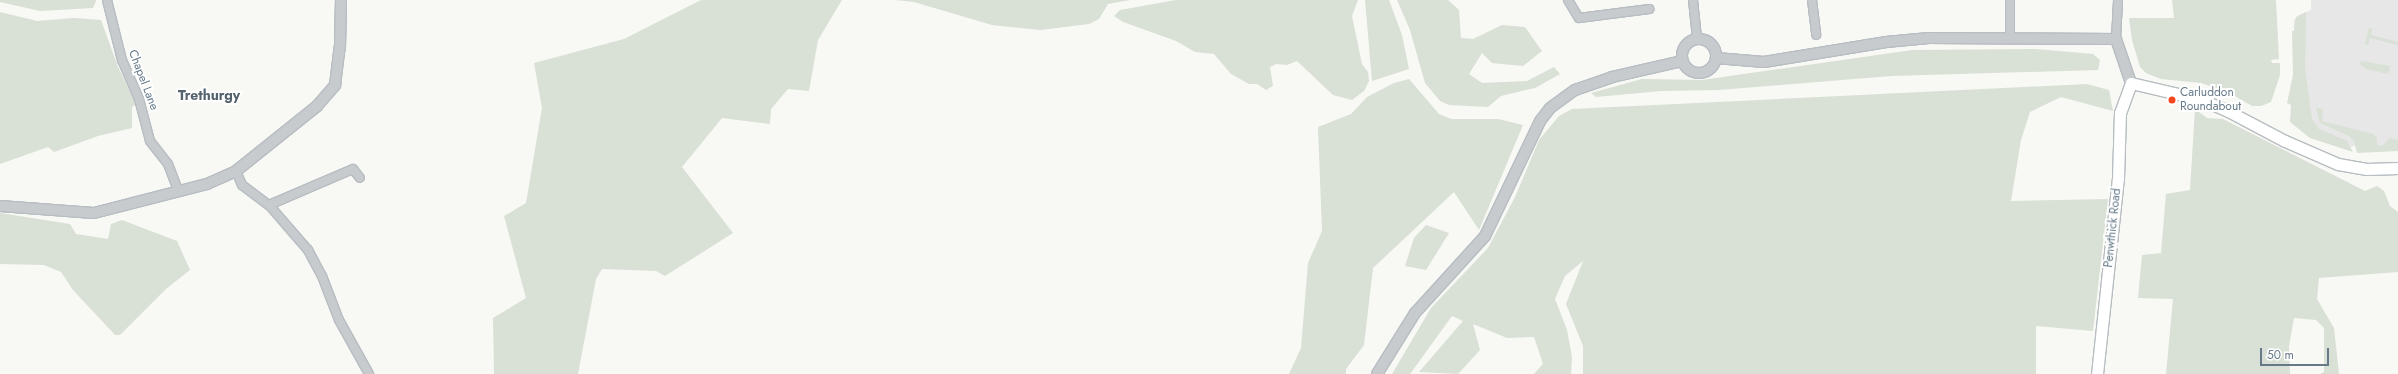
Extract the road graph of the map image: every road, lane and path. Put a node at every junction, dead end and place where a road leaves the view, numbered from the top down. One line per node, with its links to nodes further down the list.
1 (107, 0): 20 (street, Chapel Lane)
2 (341, 0): 17 (street)
3 (1568, 0): 8 (street)
4 (1693, 0): 11 (street)
5 (1812, 0): 9 (street)
6 (2010, 0): 10 (street)
7 (2118, 0): 12 (street)
8 (1649, 9)
9 (1816, 35)
10 (2010, 37): 12 (street); 13 (street)
11 (1697, 38): 13 (street); 14 (street)
12 (2116, 40): 15 (street)
13 (1716, 58): 14 (street)
14 (1682, 62): 24 (street)
15 (2131, 83): 16 (main road); 25 (main road, Penwthick Road)
16 (2398, 168): 18 (street)
17 (236, 171): 20 (street); 21 (street)
18 (2398, 173)
19 (360, 178): 21 (street)
20 (179, 192): 22 (street)
21 (269, 205): 23 (street)
22 (0, 206)
23 (369, 374)
24 (1377, 374)
25 (2097, 374)

